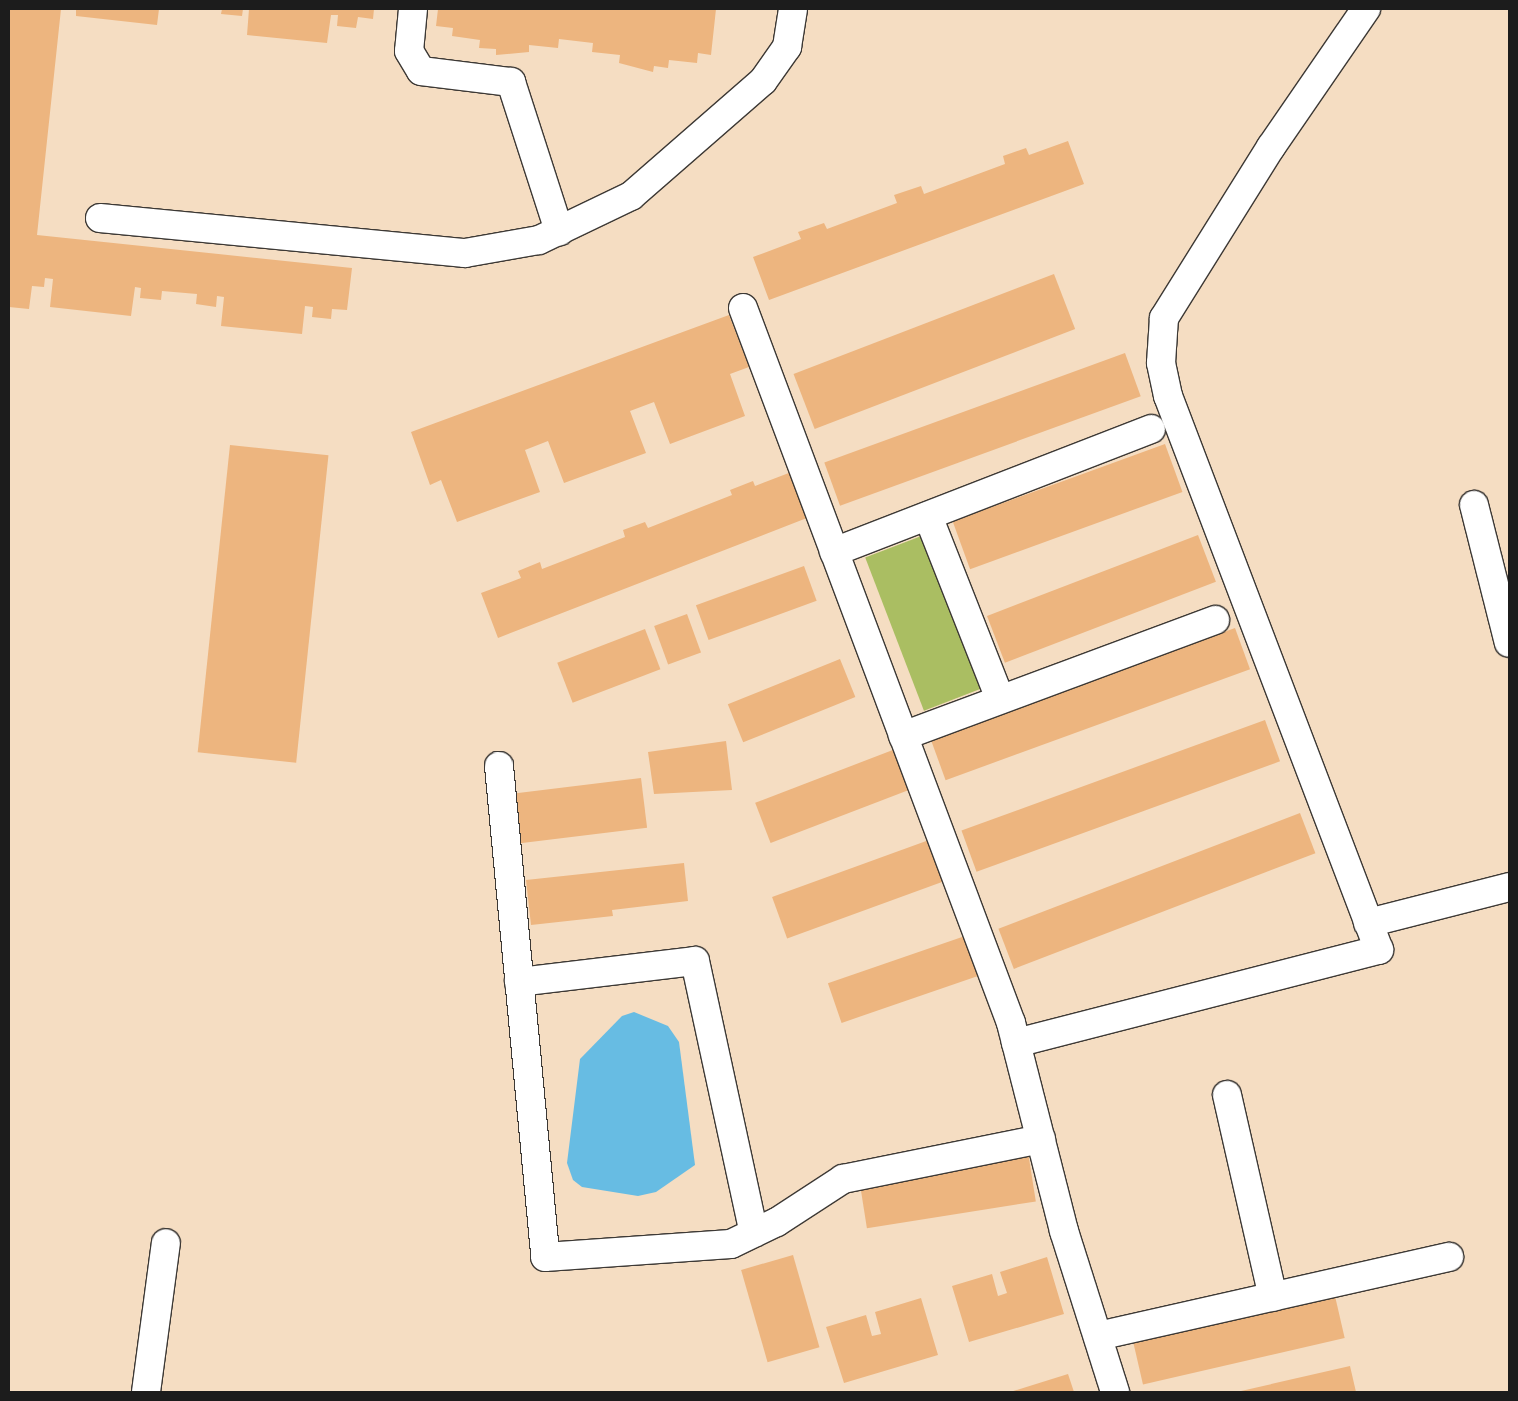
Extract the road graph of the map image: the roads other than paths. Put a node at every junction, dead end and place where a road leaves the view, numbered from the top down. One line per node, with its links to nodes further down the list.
1 (412, 9): 5 (street)
2 (794, 9): 5 (street)
3 (1366, 9): 17 (street)
4 (100, 218): 5 (street)
5 (559, 231)
6 (743, 308): 10 (street)
7 (1151, 429): 9 (street)
8 (1474, 505): 12 (street)
9 (928, 516): 10 (street); 13 (street)
10 (834, 552): 14 (street)
11 (1215, 620): 13 (street)
12 (1509, 643)
13 (1000, 700): 14 (street)
14 (903, 736): 19 (street)
15 (499, 766): 18 (street)
16 (1509, 887): 17 (street)
17 (1368, 923): 19 (street)
18 (519, 982): 22 (street); 22 (street)
19 (1014, 1033): 21 (street)
20 (1227, 1095): 25 (street)
21 (1041, 1139): 22 (street); 26 (street)
22 (754, 1233)
23 (166, 1243): 27 (street)
24 (1449, 1257): 25 (street)
25 (1273, 1297): 26 (street)
26 (1098, 1336): 28 (street)
27 (146, 1392)
28 (1115, 1392)

